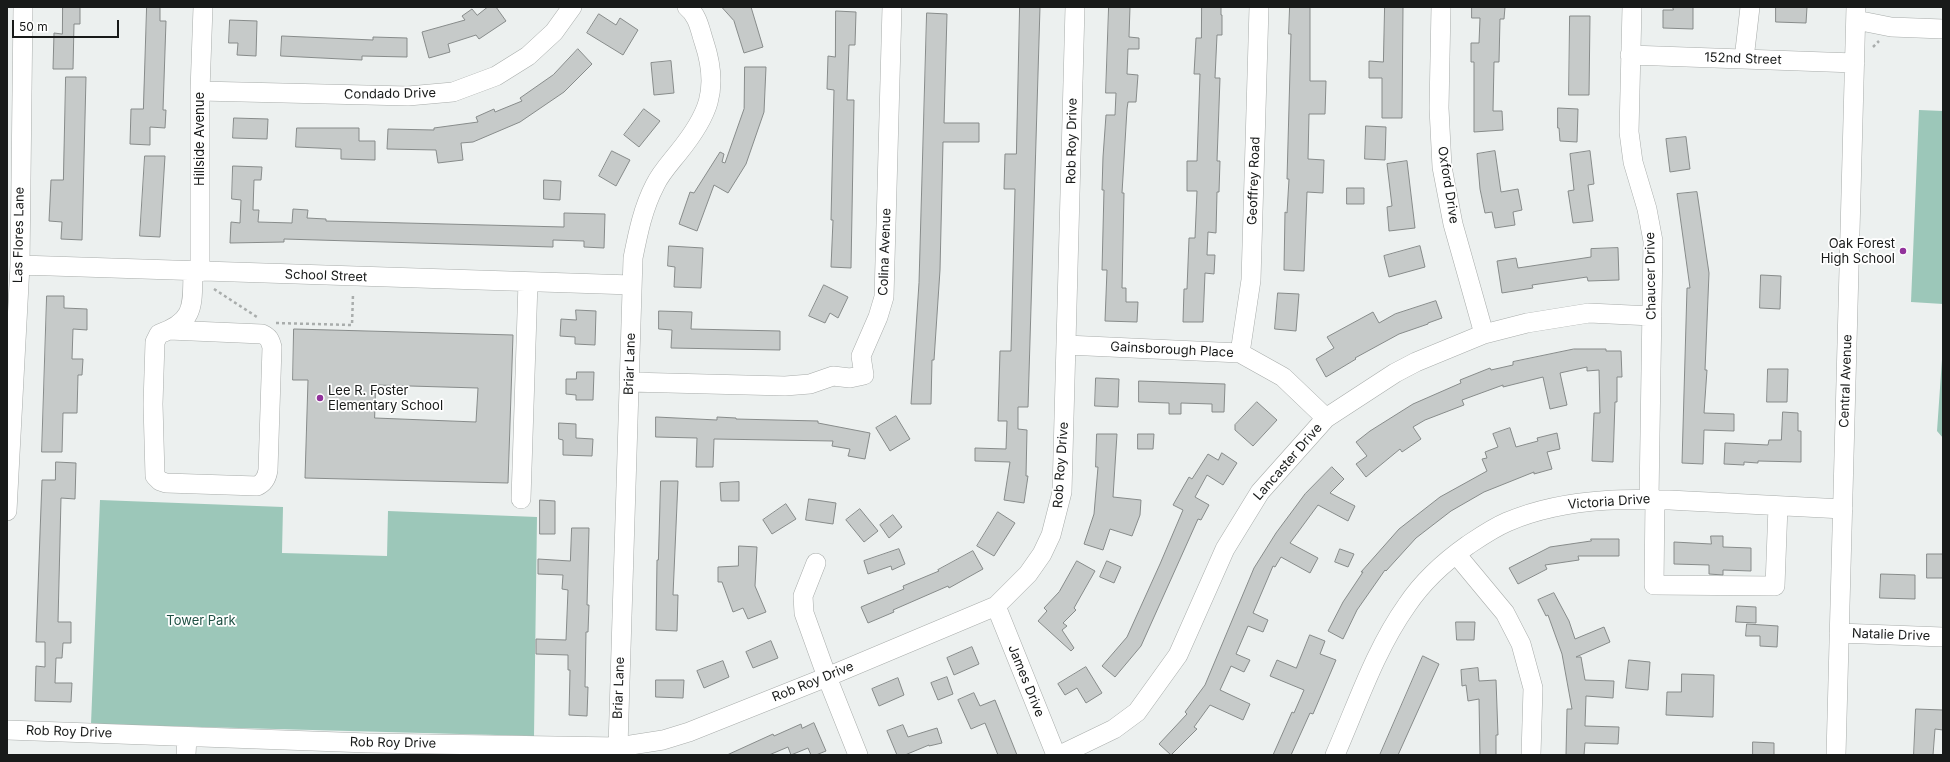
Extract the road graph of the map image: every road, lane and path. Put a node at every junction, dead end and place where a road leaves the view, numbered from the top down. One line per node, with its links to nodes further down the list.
1 (23, 7): 16 (street, Las Flores Lane)
2 (203, 7): 17 (street, Hillside Avenue)
3 (572, 7): 17 (street, Condado Drive)
4 (687, 7): 21 (street, Briar Lane)
5 (892, 7): 35 (street, Colina Avenue)
6 (1075, 7): 33 (street, Rob Roy Drive)
7 (1258, 7): 34 (street, Geoffrey Road)
8 (1441, 7): 32 (street, Oxford Drive)
9 (1632, 7): 13 (street, Chaucer Drive)
10 (1750, 7): 14 (street)
11 (1856, 14): 12 (street); 15 (street, Central Avenue)
12 (1943, 29)
13 (1630, 55): 14 (street, 152nd Street); 25 (street, Chaucer Drive)
14 (1744, 59): 15 (street, 152nd Street)
15 (1855, 63): 40 (street, Central Avenue)
16 (14, 79): 18 (street, Las Flores Lane)
17 (200, 91): 19 (street, Hillside Avenue)
18 (20, 265): 19 (street, School Street); 41 (street, Las Flores Lane)
19 (196, 271): 20 (street, School Street); 24 (street, Hillside Avenue)
20 (528, 282): 21 (street, School Street); 37 (street)
21 (632, 285): 35 (street, Briar Lane)
22 (214, 289): 26 (path)
23 (353, 294): 28 (path)
24 (192, 303): 29 (street); 31 (street)
25 (1652, 316): 32 (street, Lancaster Drive); 38 (street, Chaucer Drive)
26 (260, 319)
27 (272, 323): 28 (path)
28 (283, 324): 30 (path)
29 (169, 330): 31 (street); 31 (street)
30 (283, 331)
31 (218, 332)
32 (1484, 334): 36 (street, Lancaster Drive)
33 (1066, 345): 34 (street, Gainsborough Place); 44 (street, Rob Roy Drive)
34 (1240, 353): 36 (street, Gainsborough Place)
35 (629, 382): 50 (street, Briar Lane)
36 (1326, 418): 54 (street, Lancaster Drive)
37 (521, 499)
38 (1652, 499): 39 (street, Victoria Drive); 39 (street, Chaucer Drive); 42 (street, Victoria Drive)
39 (1778, 506): 40 (street, Victoria Drive)
40 (1843, 509): 45 (street, Central Avenue)
41 (7, 511)
42 (1456, 554): 55 (street, Victoria Drive); 56 (street)
43 (816, 563): 47 (street)
44 (996, 606): 47 (street, Rob Roy Drive); 53 (street, James Drive)
45 (1839, 633): 46 (street, Natalie Drive); 57 (street, Central Avenue)
46 (1943, 637)
47 (827, 677): 50 (street, Rob Roy Drive); 52 (street)
48 (7, 730): 49 (street, Rob Roy Drive)
49 (187, 746): 51 (street, Rob Roy Drive)
50 (618, 746): 51 (street, Rob Roy Drive)
51 (368, 749)
52 (858, 755)
53 (1056, 755)
54 (1060, 755)
55 (1336, 755)
56 (1531, 755)
57 (1836, 755)

